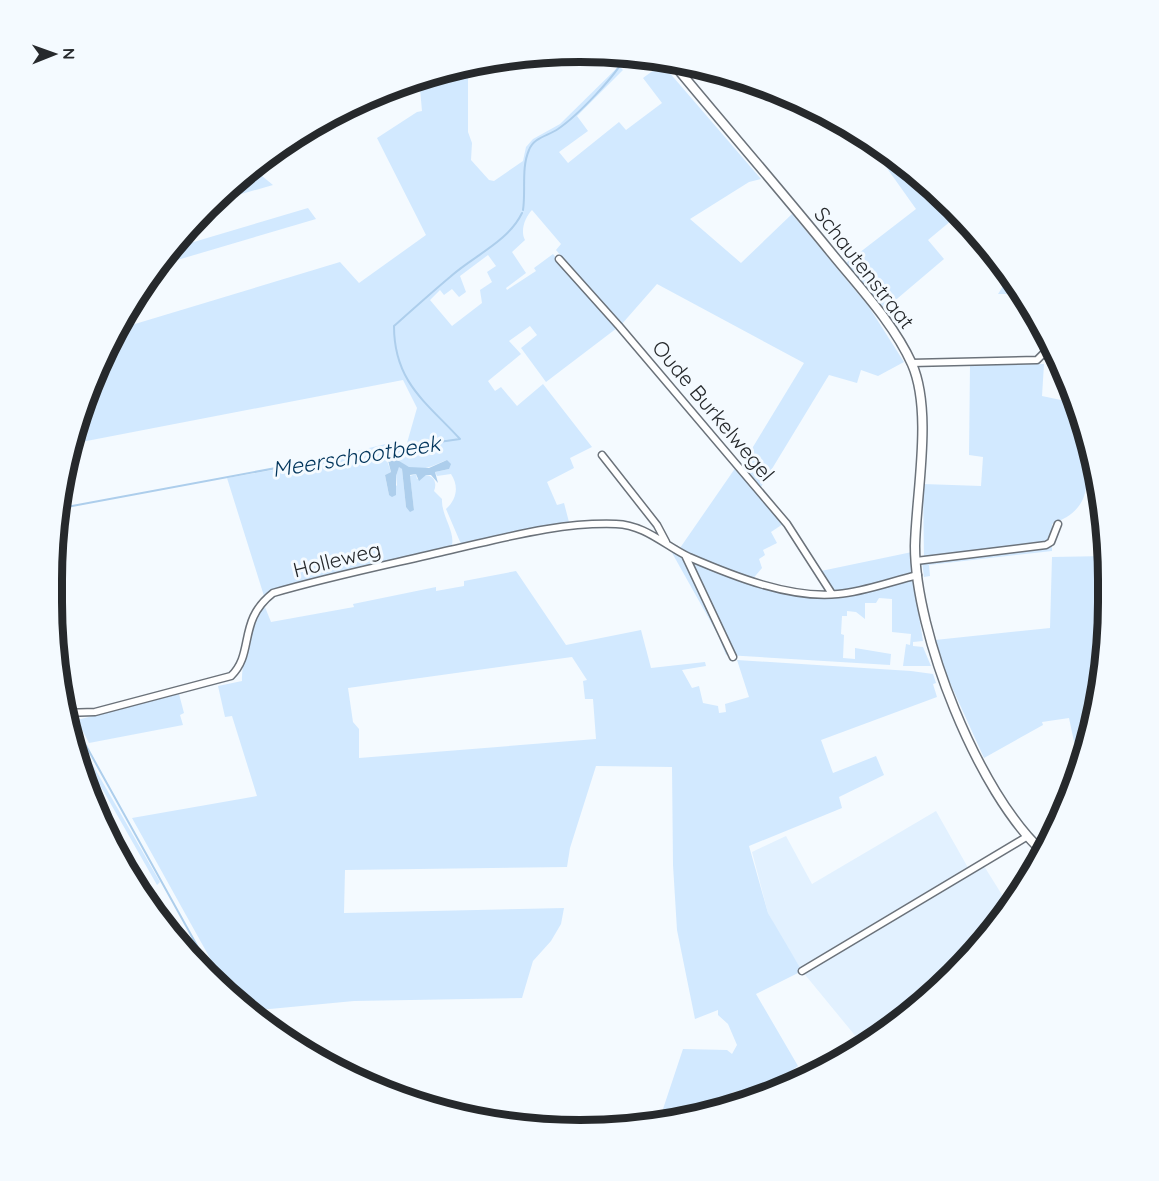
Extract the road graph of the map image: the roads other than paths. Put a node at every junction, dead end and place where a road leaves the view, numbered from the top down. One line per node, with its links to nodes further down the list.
1 (679, 71): 6 (street, Schautenstraat)
2 (559, 259): 13 (street, Oude Burkelwegel)
3 (1044, 350): 4 (street)
4 (1043, 355): 5 (street); 6 (street)
5 (1046, 355)
6 (911, 363): 11 (street, Schautenstraat)
7 (602, 455): 9 (street, Holleweg)
8 (1058, 524): 11 (street)
9 (668, 545): 10 (street, Holleweg); 15 (street, Holleweg)
10 (685, 555): 13 (street, Holleweg); 14 (street)
11 (916, 561): 12 (street, Schautenstraat)
12 (918, 575): 13 (street, Holleweg); 16 (street, Schautenstraat)
13 (832, 594)
14 (733, 657)
15 (73, 712)
16 (1028, 836): 17 (street, Schautenstraat); 18 (street)
17 (1036, 845)
18 (802, 971)

